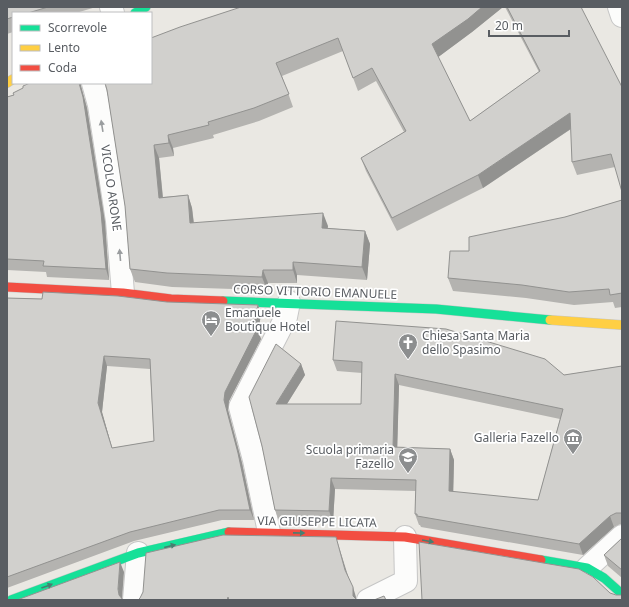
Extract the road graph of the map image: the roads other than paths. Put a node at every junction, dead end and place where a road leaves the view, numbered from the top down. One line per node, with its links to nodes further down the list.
1 (146, 7): 3 (street)
2 (619, 7): 4 (street)
3 (137, 12)
4 (622, 16)
5 (93, 84): 7 (street, VICOLO ARONE, one-way to 5)
6 (7, 287): 7 (street, CORSO VITTORIO EMANUELE)
7 (123, 293): 8 (street, CORSO VITTORIO EMANUELE)
8 (289, 302): 9 (street, CORSO VITTORIO EMANUELE); 10 (street)
9 (622, 325)
10 (269, 532): 12 (street, VIA GIUSEPPE LICATA, one-way to 12); 13 (street, VIA GIUSEPPE LICATA, one-way to 10)
11 (622, 536): 14 (street)
12 (405, 537): 14 (street, VIA GIUSEPPE LICATA, one-way to 14); 15 (street)
13 (138, 553): 17 (street, VIA GIUSEPPE LICATA, one-way to 13); 18 (street)
14 (587, 568): 16 (street, VIA GIUSEPPE LICATA)
15 (407, 590): 19 (street)
16 (622, 594)
17 (11, 600)
18 (134, 600)
19 (368, 600)

